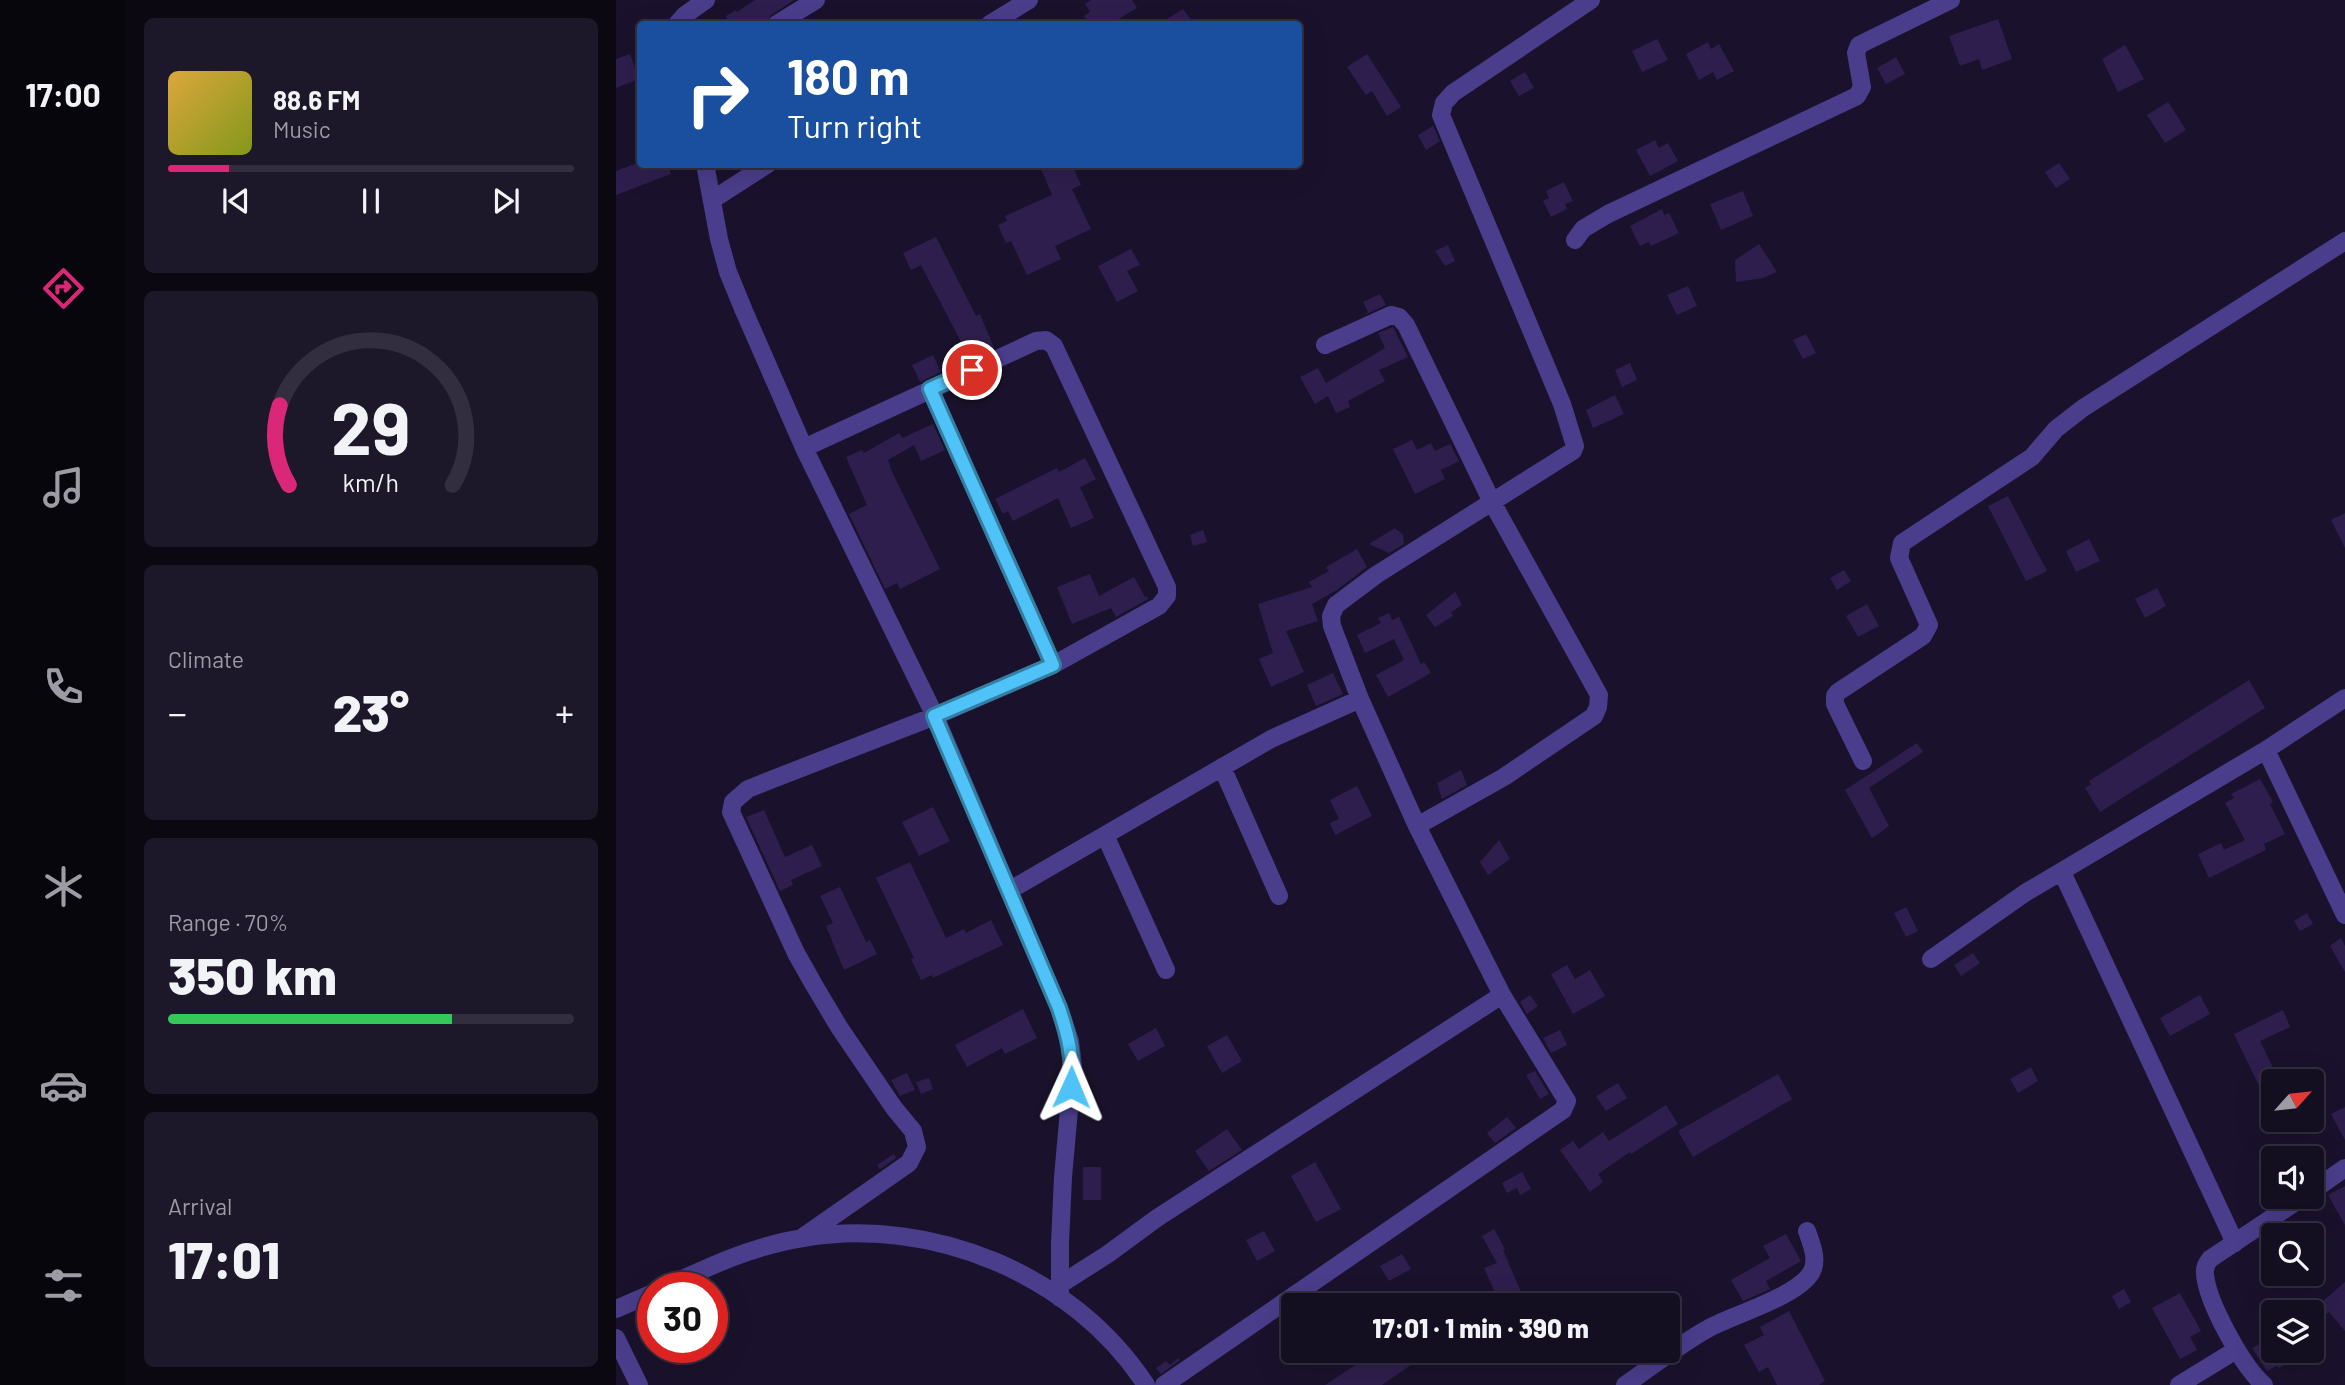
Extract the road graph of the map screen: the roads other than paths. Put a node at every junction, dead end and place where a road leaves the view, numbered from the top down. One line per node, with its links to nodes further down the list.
1 (706, 0): 6 (street)
2 (816, 0): 7 (street)
3 (1029, 0): 8 (street)
4 (1591, 0): 17 (street)
5 (1951, 0): 12 (street)
6 (680, 21)
7 (782, 21)
8 (995, 21)
9 (706, 168): 11 (street)
10 (762, 168): 11 (street)
11 (712, 200): 16 (street)
12 (1575, 240)
13 (2345, 241): 23 (street)
14 (1325, 345): 17 (street)
15 (930, 389): 16 (street); 18 (street); 18 (street)
16 (804, 448): 21 (street)
17 (1492, 502): 20 (street); 25 (street)
18 (1053, 665): 21 (street)
19 (2345, 698): 22 (street)
20 (1360, 699): 24 (street); 25 (street)
21 (934, 716): 28 (street); 38 (street)
22 (2266, 750): 27 (street); 30 (street)
23 (1863, 761)
24 (1222, 767): 26 (street); 29 (street)
25 (1417, 826): 33 (street)
26 (1105, 835): 28 (street); 32 (street)
27 (2063, 872): 31 (street); 39 (street)
28 (1010, 890): 41 (street)
29 (1279, 896)
30 (2345, 915)
31 (1931, 959)
32 (1166, 970)
33 (1502, 995): 41 (street); 48 (street)
34 (2345, 1168): 35 (street)
35 (2324, 1183)
36 (2285, 1209): 39 (street)
37 (1807, 1231): 49 (street)
38 (803, 1237): 40 (street); 41 (street)
39 (2235, 1243): 45 (street)
40 (698, 1272)
41 (1061, 1291): 47 (street)
42 (637, 1300): 43 (street)
43 (616, 1309)
44 (616, 1338): 46 (street)
45 (2236, 1350): 50 (street); 51 (street)
46 (639, 1385)
47 (1146, 1385)
48 (1164, 1385)
49 (1625, 1385)
50 (2179, 1385)
51 (2264, 1385)

